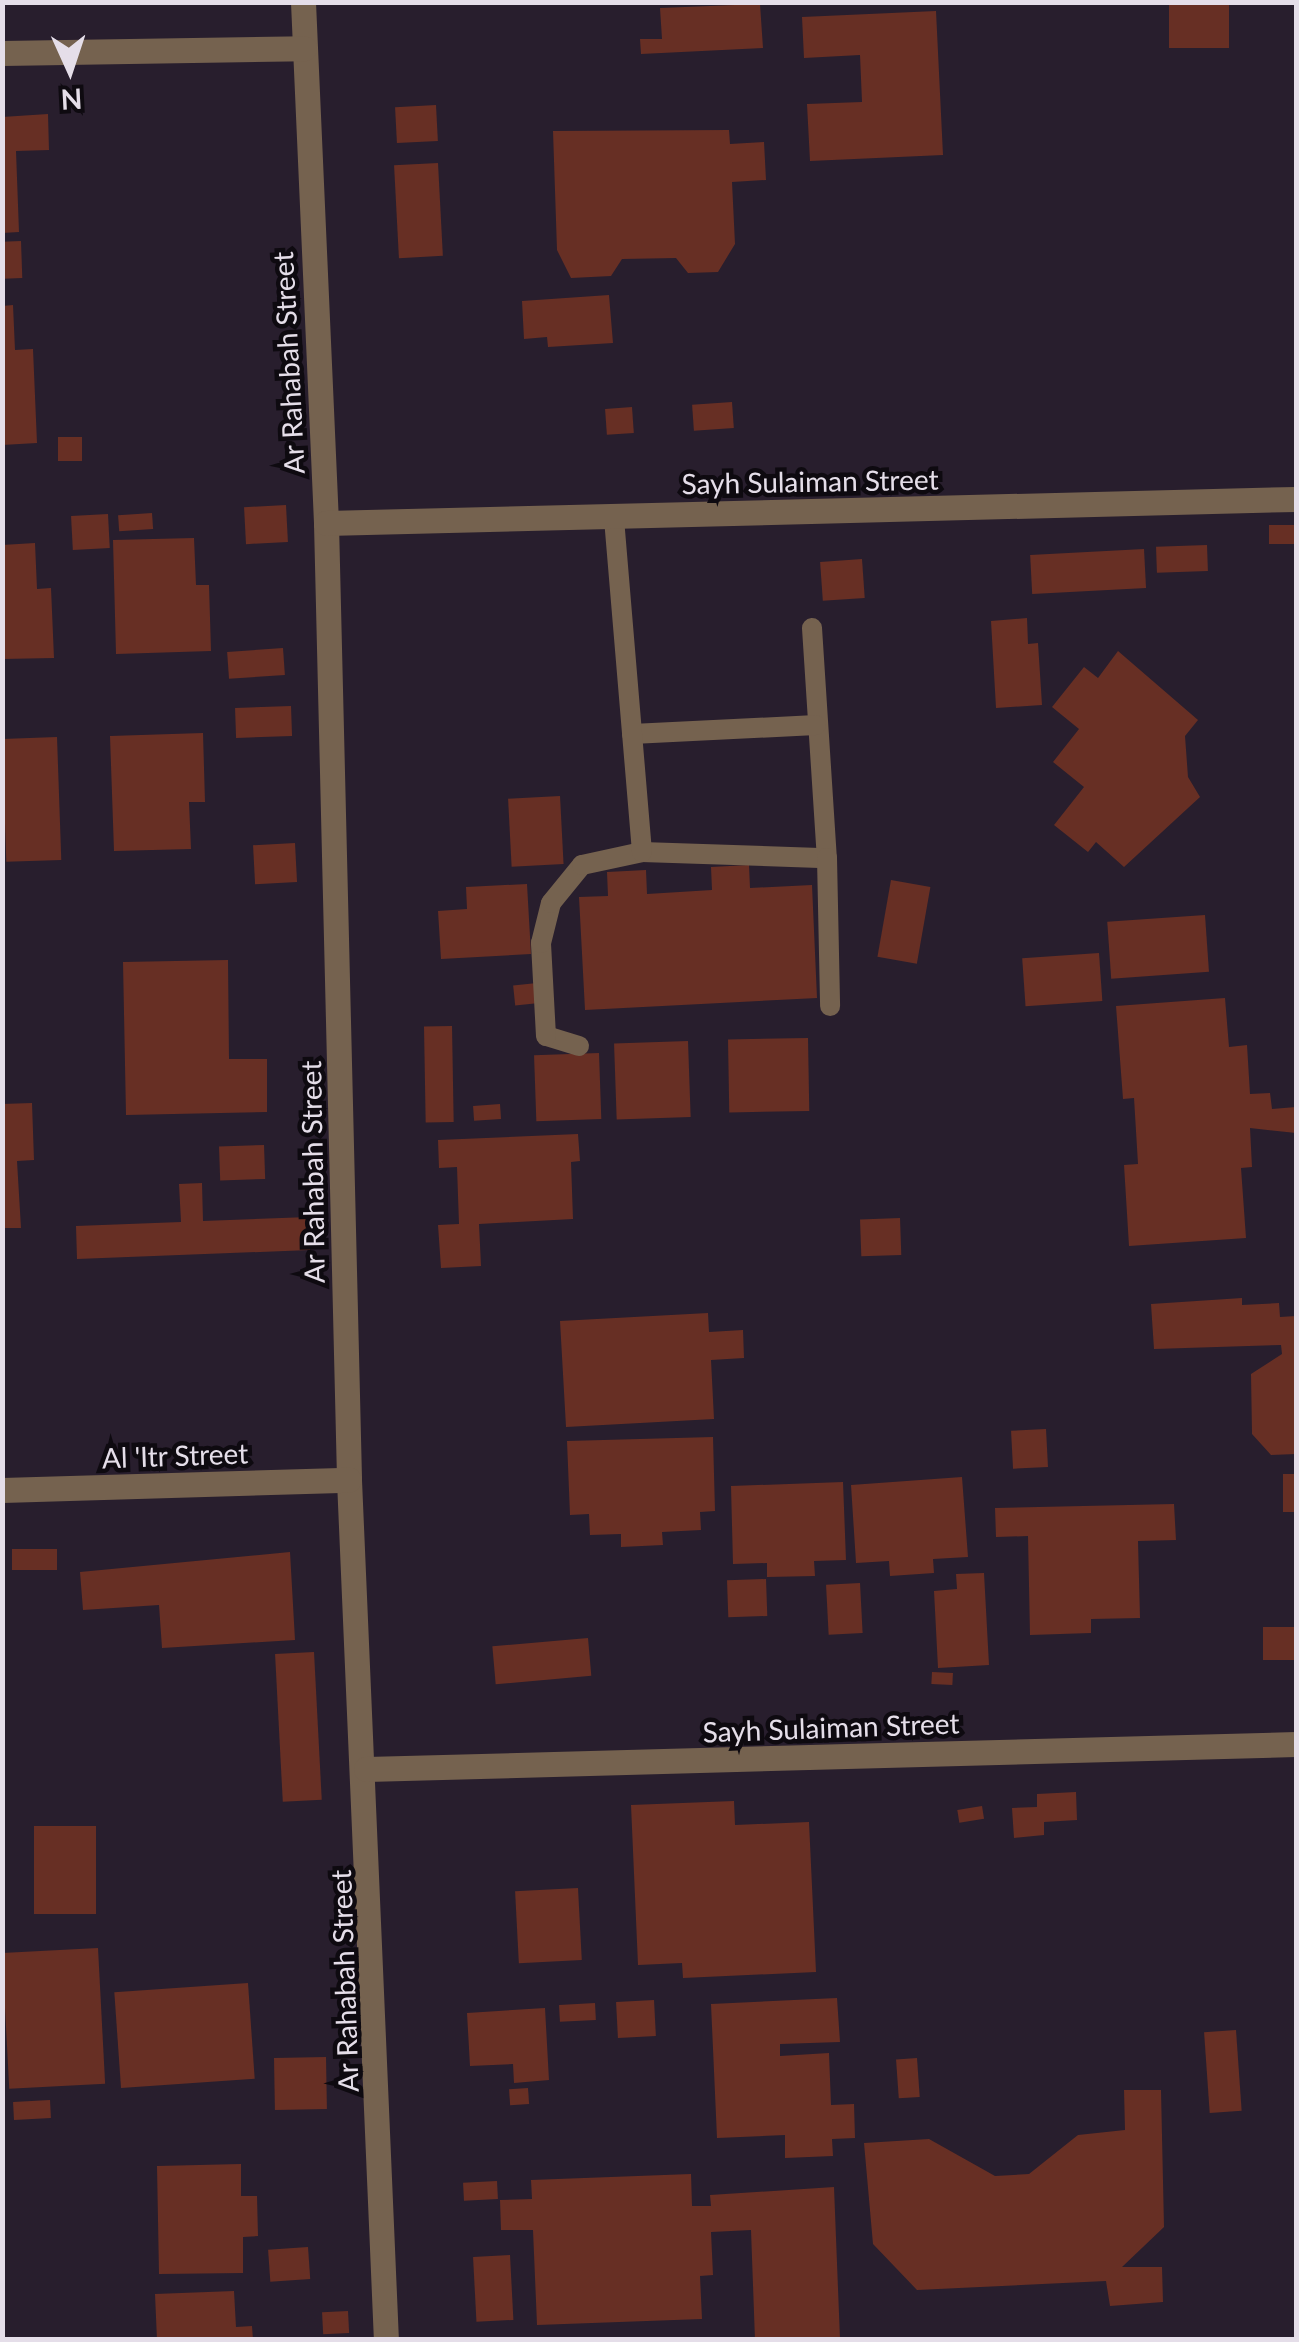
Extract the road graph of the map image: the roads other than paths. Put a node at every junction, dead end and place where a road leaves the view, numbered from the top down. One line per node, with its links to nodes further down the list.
1 (303, 2): 2 (street, Ar Rahabah Street)
2 (304, 48): 3 (street); 6 (street, Ar Rahabah Street)
3 (2, 53)
4 (1296, 498): 5 (street, Sayh Sulaiman Street)
5 (614, 516): 6 (street, Sayh Sulaiman Street); 9 (lane)
6 (326, 523): 14 (street, Ar Rahabah Street)
7 (812, 628): 8 (lane)
8 (816, 725): 9 (lane); 11 (lane)
9 (632, 734): 10 (lane)
10 (642, 852): 11 (lane); 13 (lane)
11 (827, 858): 12 (lane)
12 (830, 1006)
13 (580, 1046)
14 (349, 1480): 15 (street, Al 'Itr Street); 17 (street, Ar Rahabah Street)
15 (2, 1490)
16 (1296, 1744): 17 (street, Sayh Sulaiman Street)
17 (366, 1770): 18 (street, Ar Rahabah Street)
18 (386, 2340)

